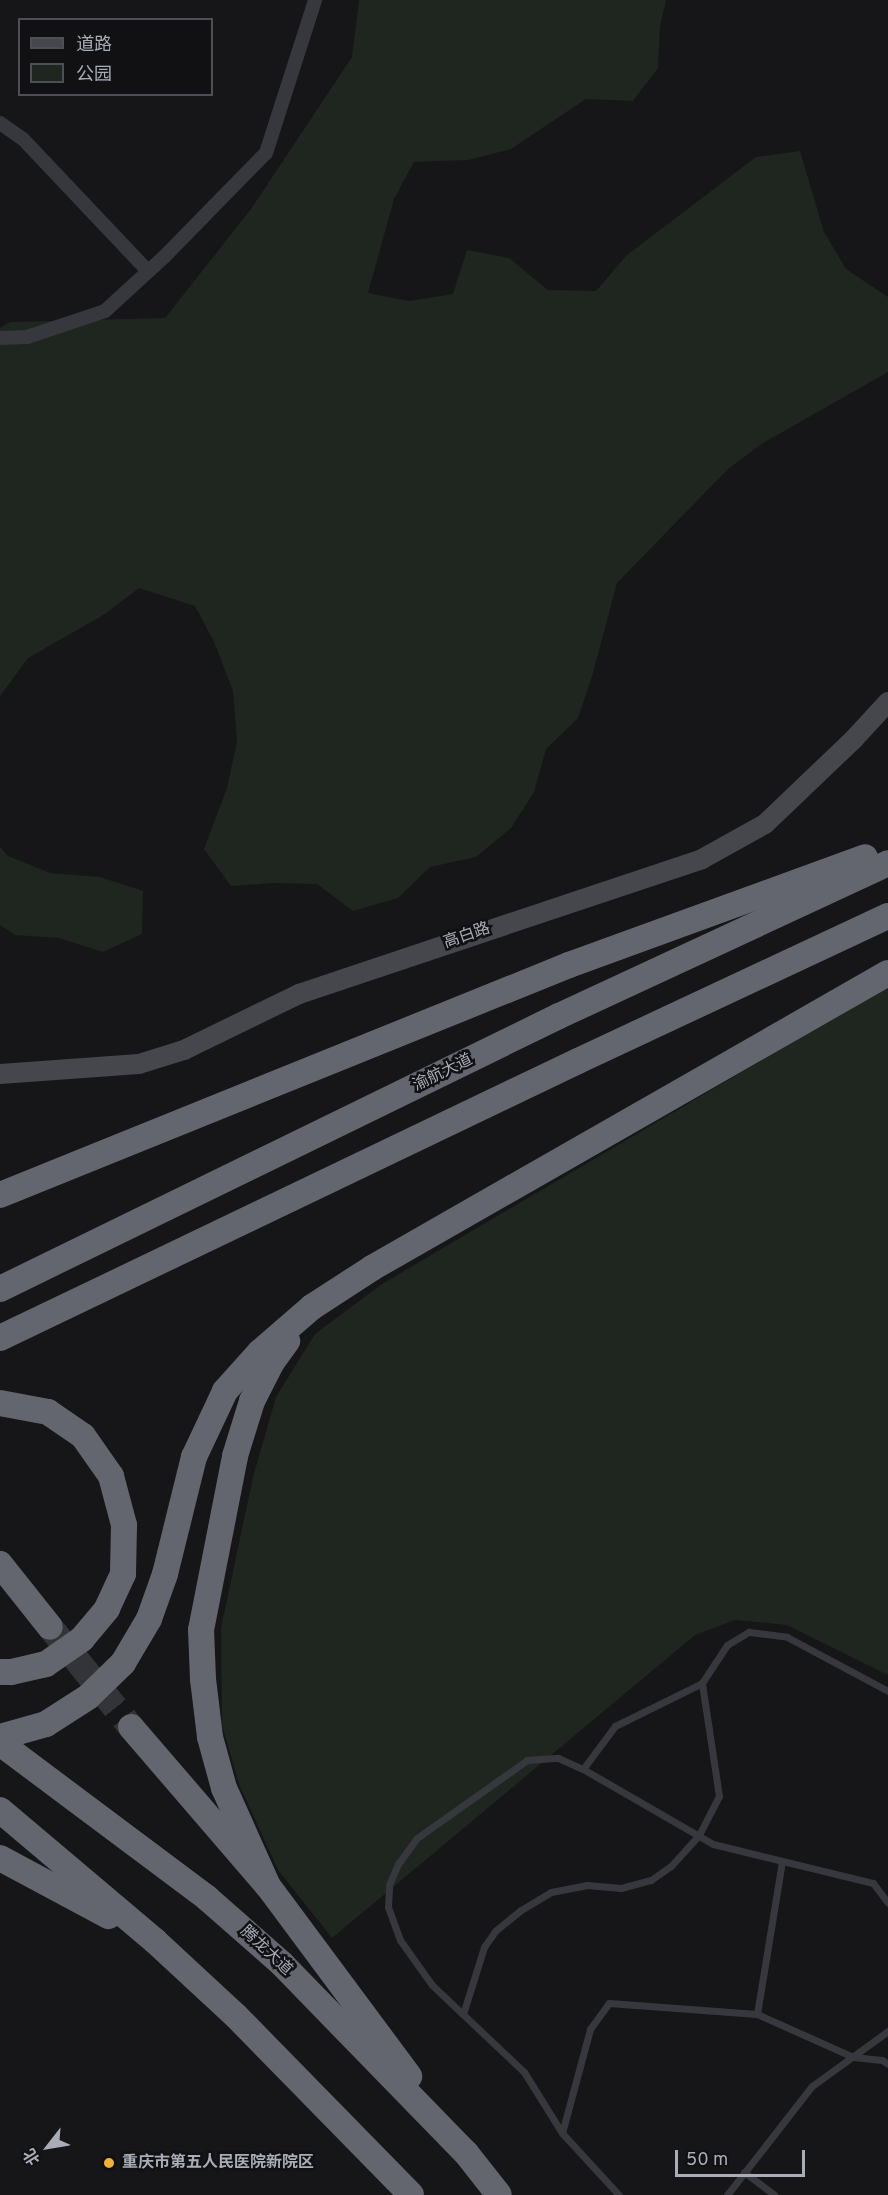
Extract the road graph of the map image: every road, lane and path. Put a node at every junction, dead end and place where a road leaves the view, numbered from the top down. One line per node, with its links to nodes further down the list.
1 (315, 0): 3 (street)
2 (0, 123): 3 (street)
3 (148, 271): 4 (street)
4 (0, 338)
5 (888, 702): 10 (street, 高白路)
6 (888, 849): 11 (highway)
7 (888, 863): 12 (highway, 渝航大道)
8 (888, 916): 14 (highway)
9 (888, 973): 13 (highway)
10 (0, 1074)
11 (0, 1195)
12 (0, 1289)
13 (312, 1307): 22 (highway); 29 (highway)
14 (0, 1338)
15 (0, 1403): 18 (highway)
16 (0, 1564): 17 (highway)
17 (50, 1627)
18 (0, 1672)
19 (702, 1683): 20 (lane); 24 (lane); 26 (lane)
20 (888, 1691)
21 (131, 1726): 29 (highway)
22 (0, 1737)
23 (0, 1743): 38 (highway, 腾龙大道)
24 (583, 1769): 26 (lane); 32 (lane)
25 (0, 1810): 31 (highway)
26 (699, 1835): 28 (lane); 32 (lane)
27 (0, 1858): 31 (highway)
28 (782, 1861): 30 (lane); 33 (lane)
29 (268, 1886): 38 (highway)
30 (888, 1903)
31 (155, 1941): 40 (highway)
32 (463, 2014): 37 (lane)
33 (757, 2014): 35 (lane); 37 (lane)
34 (888, 2031): 35 (lane)
35 (853, 2057): 36 (lane); 39 (lane)
36 (888, 2064)
37 (562, 2133): 42 (lane)
38 (466, 2153): 41 (highway, 腾龙大道)
39 (744, 2172): 43 (lane); 44 (lane)
40 (411, 2195)
41 (499, 2195)
42 (619, 2195)
43 (727, 2195)
44 (774, 2195)

